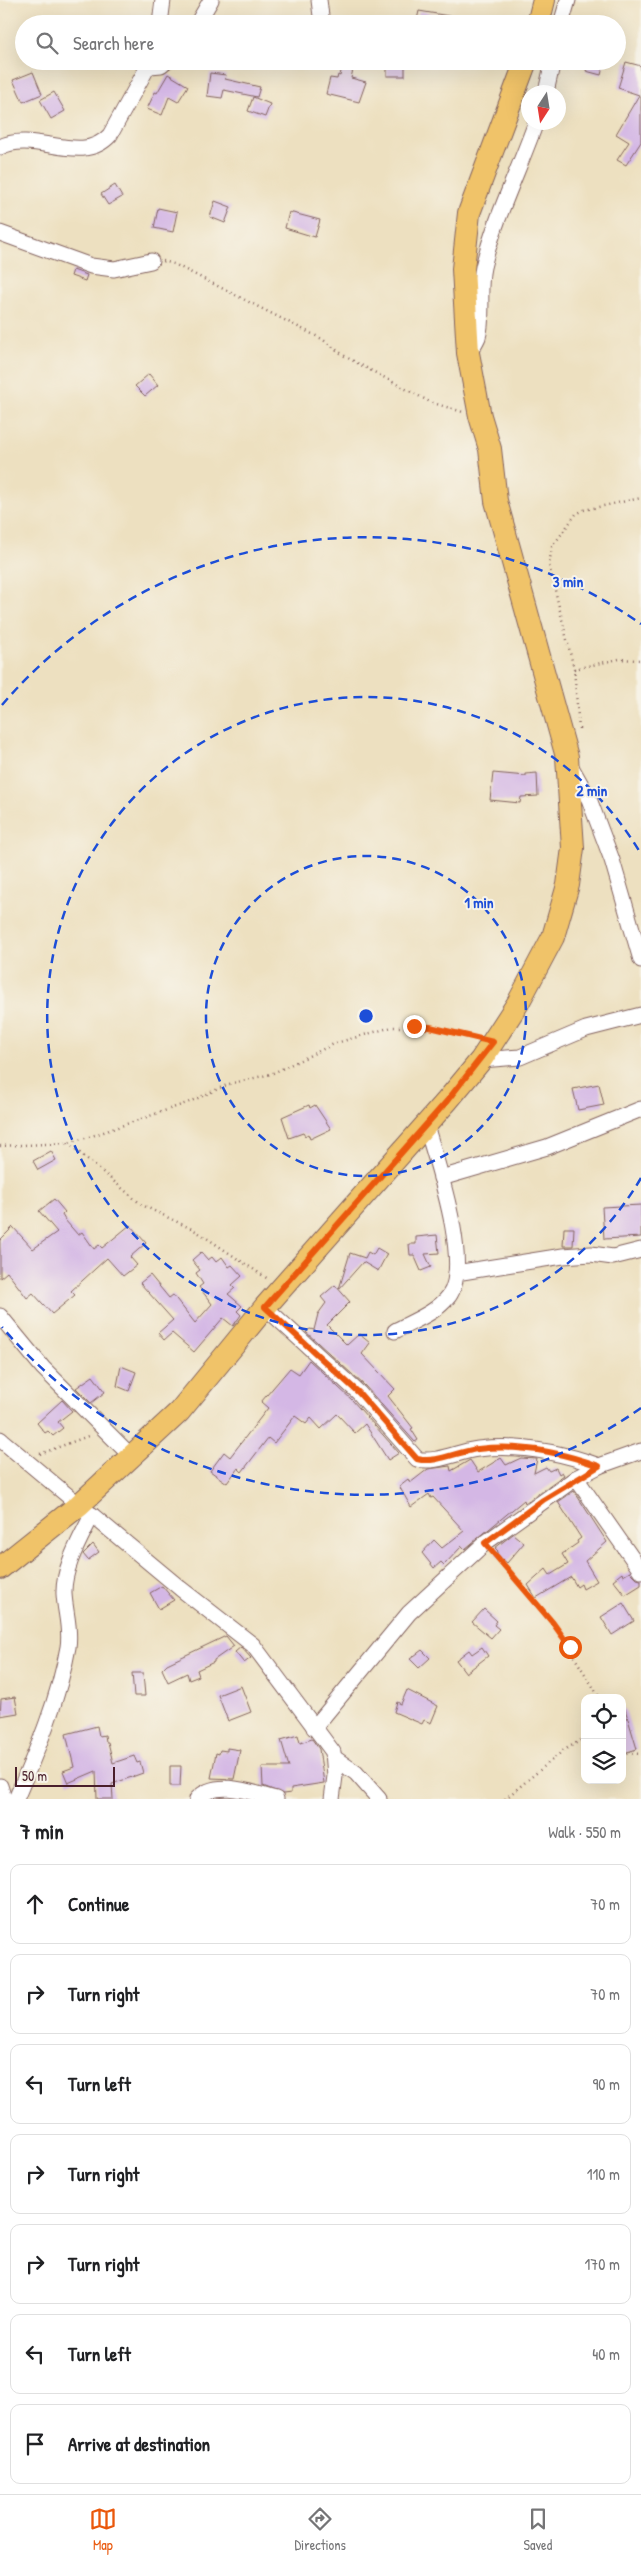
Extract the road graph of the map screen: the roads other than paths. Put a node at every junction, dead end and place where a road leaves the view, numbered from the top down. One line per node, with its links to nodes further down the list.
1 (163, 0): 6 (street)
2 (211, 0): 7 (street)
3 (319, 0): 8 (street)
4 (544, 0): 9 (main road)
5 (568, 0): 10 (street)
6 (161, 15)
7 (202, 15)
8 (321, 15)
9 (540, 15)
10 (564, 15)
11 (147, 70): 16 (street)
12 (523, 70): 19 (main road)
13 (551, 70): 14 (street)
14 (548, 85)
15 (533, 130): 19 (street)
16 (0, 147)
17 (0, 233): 18 (street)
18 (151, 261)
19 (468, 353): 20 (main road)
20 (573, 748): 21 (street); 23 (main road)
21 (641, 960)
22 (641, 1014): 23 (street)
23 (487, 1051): 25 (main road)
24 (641, 1109): 26 (street)
25 (426, 1125): 26 (street); 29 (main road)
26 (441, 1178): 28 (street)
27 (641, 1250): 28 (street)
28 (456, 1273): 31 (street)
29 (265, 1307): 34 (main road); 35 (street)
30 (0, 1316): 34 (street)
31 (395, 1331)
32 (0, 1439): 37 (street)
33 (641, 1451): 35 (street)
34 (132, 1457): 37 (main road)
35 (599, 1466): 36 (street)
36 (576, 1478): 39 (street); 40 (street)
37 (83, 1508): 38 (main road); 40 (street); 44 (street)
38 (0, 1568)
39 (641, 1571)
40 (314, 1728): 41 (street)
41 (336, 1759): 47 (street); 48 (street)
42 (0, 1786): 43 (street)
43 (4, 1799)
44 (16, 1799)
45 (197, 1799): 46 (street)
46 (276, 1799)
47 (332, 1799)
48 (379, 1799)

